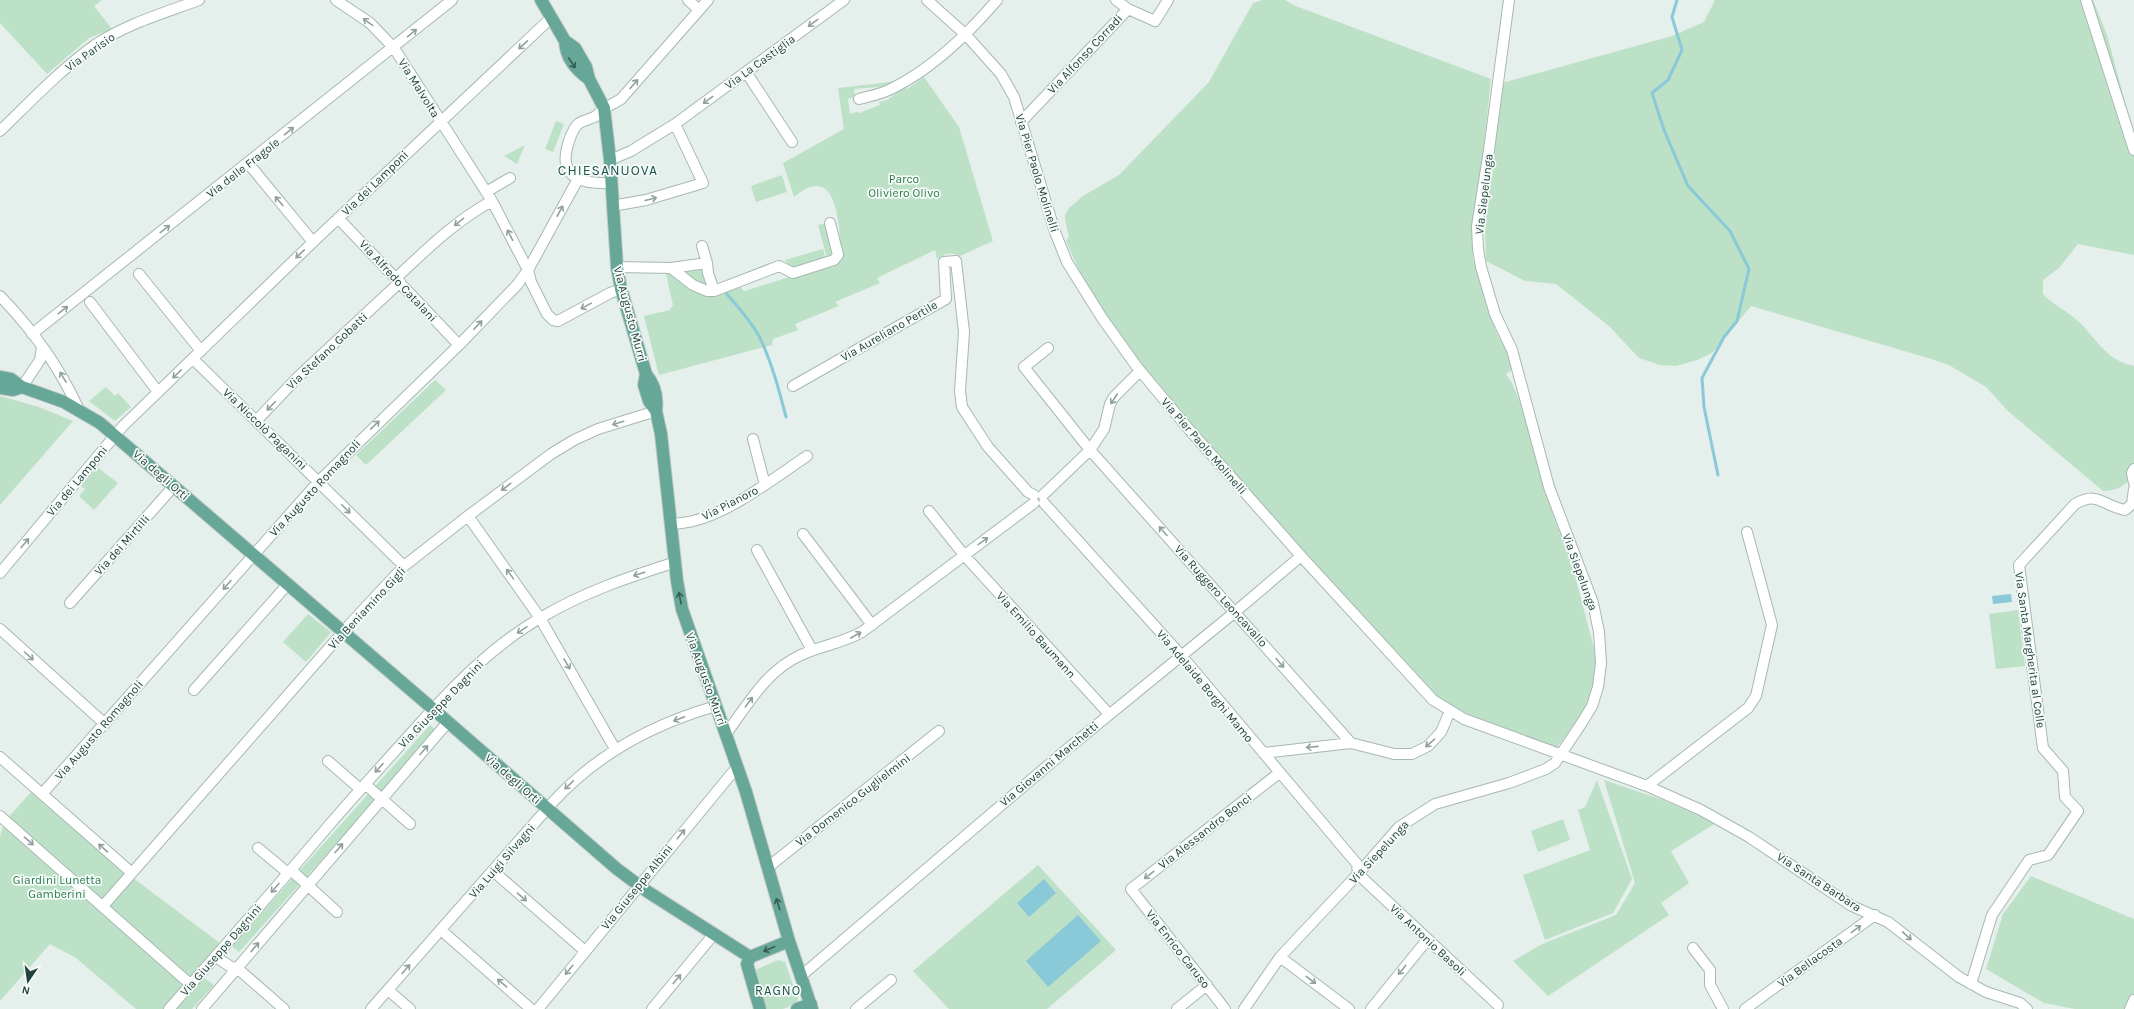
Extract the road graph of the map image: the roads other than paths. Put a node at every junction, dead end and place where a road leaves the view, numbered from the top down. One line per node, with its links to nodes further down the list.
1 (199, 0): 25 (street, Via Parisio)
2 (336, 0): 18 (street, Via Malvolta, one-way to 2)
3 (452, 0): 18 (street, Via delle Fragole, one-way to 3)
4 (541, 0): 16 (main road, Via Augusto Murri)
5 (688, 0): 15 (street)
6 (708, 0): 15 (street)
7 (844, 0): 19 (street, Via La Castiglia, one-way to 19)
8 (927, 0): 17 (street, Via Pier Paolo Molinelli)
9 (997, 0): 17 (street)
10 (1116, 0): 14 (street)
11 (1168, 0): 14 (street, Via Alfonso Corradi)
12 (1509, 0): 109 (street, Via Siepelunga)
13 (2086, 0): 27 (street)
14 (1128, 9): 23 (street, Via Alfonso Corradi)
15 (699, 10): 21 (street, one-way to 15)
16 (551, 18): 21 (main road, Via Augusto Murri); 22 (street, Via dei Lamponi, one-way to 22)
17 (966, 35): 20 (street); 23 (street, Via Pier Paolo Molinelli)
18 (394, 48): 22 (street, Via Malvolta); 29 (street, Via delle Fragole, one-way to 18)
19 (746, 72): 24 (street, Via La Castiglia, one-way to 24); 26 (street)
20 (859, 99)
21 (604, 108): 28 (main road, Via Augusto Murri); 31 (street)
22 (440, 121): 33 (street, Via Malvolta); 36 (street, Via dei Lamponi)
23 (1021, 122): 56 (street, Via Pier Paolo Molinelli)
24 (675, 124): 28 (street, Via La Castiglia); 35 (street, one-way to 24)
25 (0, 131)
26 (792, 142)
27 (2134, 150)
28 (610, 160): 32 (main road, Via Augusto Murri)
29 (248, 163): 38 (street, one-way to 29); 50 (street, Via delle Fragole, one-way to 29)
30 (510, 178): 33 (street)
31 (578, 179): 32 (street); 43 (street, Via Augusto Romagnoli, one-way to 31)
32 (611, 183): 35 (main road, Via Augusto Murri)
33 (486, 192): 34 (street, Via Malvolta)
34 (492, 201): 43 (street, Via Malvolta, one-way to 34); 45 (street, Via Stefano Gobatti, one-way to 45)
35 (612, 206): 41 (main road, Via Augusto Murri)
36 (338, 218): 38 (street, Via dei Lamponi); 45 (street, Via Alfredo Catalani)
37 (830, 223): 47 (street)
38 (313, 242): 54 (street, Via dei Lamponi, one-way to 54)
39 (702, 246): 40 (street)
40 (707, 263): 42 (street); 47 (street)
41 (617, 267): 42 (street); 46 (main road, Via Augusto Murri)
42 (671, 268): 47 (street)
43 (528, 270): 46 (street, Via Malvolta, one-way to 43); 51 (street, Via Augusto Romagnoli, one-way to 43)
44 (139, 274): 54 (street)
45 (398, 280): 51 (street, Via Alfredo Catalani); 64 (street, Via Stefano Gobatti, one-way to 64)
46 (621, 289): 63 (main road, Via Augusto Murri)
47 (714, 291)
48 (0, 296): 50 (street)
49 (90, 302): 61 (street)
50 (32, 334): 52 (street)
51 (458, 345): 70 (street, Via Augusto Romagnoli, one-way to 51)
52 (42, 347): 59 (street); 62 (street, one-way to 52)
53 (1048, 348): 67 (street, Via Ruggero Leoncavallo)
54 (201, 352): 55 (street, Via dei Lamponi)
55 (193, 359): 61 (street, Via dei Lamponi, one-way to 61); 64 (street, Via Niccolò Paganini)
56 (1140, 371): 67 (street, one-way to 67); 84 (street, Via Pier Paolo Molinelli)
57 (0, 377): 59 (main road, Via degli Orti)
58 (793, 386): 75 (street, Via Aureliano Pertile)
59 (22, 387): 60 (main road, Via degli Orti); 62 (main road, Via degli Orti)
60 (0, 388)
61 (158, 392): 65 (street, Via dei Lamponi)
62 (79, 410): 65 (main road, Via degli Orti)
63 (656, 411): 77 (street, Via Beniamino Gigli, one-way to 77); 78 (main road, Via Augusto Murri)
64 (256, 421): 70 (street, Via Niccolò Paganini)
65 (116, 436): 73 (main road, Via degli Orti); 87 (street, Via dei Lamponi, one-way to 65)
66 (753, 439): 72 (street, Via Pianoro)
67 (1090, 450): 75 (street); 90 (street, Via Ruggero Leoncavallo, one-way to 67)
68 (807, 456): 72 (street, Via Pianoro)
69 (2134, 469): 71 (street)
70 (319, 481): 82 (street, Via Augusto Romagnoli); 86 (street, Via Niccolò Paganini, one-way to 86)
71 (2134, 483)
72 (765, 485): 78 (street, Via Pianoro)
73 (174, 486): 82 (main road, Via degli Orti); 89 (street, Via dei Mirtilli)
74 (2134, 489): 146 (street, Via Santa Margherita al Colle)
75 (1039, 499): 83 (street, one-way to 75); 96 (street, Via Adelaide Borghi Mamo)
76 (929, 511): 83 (street, Via Emilio Baumann)
77 (468, 516): 86 (street, Via Beniamino Gigli); 91 (street, one-way to 77)
78 (672, 524): 85 (main road, Via Augusto Murri)
79 (1748, 532): 115 (street)
80 (803, 534): 92 (street)
81 (757, 550): 95 (street)
82 (252, 555): 88 (main road, Via degli Orti); 103 (street, Via Augusto Romagnoli, one-way to 103)
83 (964, 555): 92 (street); 101 (street, Via Emilio Baumann)
84 (1301, 556): 90 (street, Via Giovanni Marchetti); 100 (street, Via Pier Paolo Molinelli)
85 (676, 562): 91 (street, Via Giuseppe Dagnini, one-way to 91); 98 (main road, Via Augusto Murri, one-way to 85)
86 (404, 566): 94 (street, Via Beniamino Gigli)
87 (0, 573)
88 (287, 585): 94 (main road, Via degli Orti); 97 (street)
89 (70, 603)
90 (1235, 612): 96 (street, Via Giovanni Marchetti); 106 (street, Via Ruggero Leoncavallo, one-way to 106)
91 (540, 618): 99 (street, Via Giuseppe Dagnini, one-way to 99); 107 (street, one-way to 107)
92 (872, 625): 95 (street, one-way to 92)
93 (0, 630): 103 (street, one-way to 103)
94 (343, 632): 99 (main road, Via degli Orti); 125 (street, Via Beniamino Gigli)
95 (812, 650): 105 (street, one-way to 95)
96 (1181, 655): 101 (street, Via Giovanni Marchetti); 108 (street, Via Adelaide Borghi Mamo)
97 (194, 690)
98 (716, 706): 105 (main road, Via Augusto Murri); 107 (street, Via Luigi Silvagni, one-way to 107)
99 (433, 709): 102 (main road, Via degli Orti); 114 (street, Via Giuseppe Dagnini, one-way to 114)
100 (1450, 711): 106 (street, one-way to 106); 109 (street, Via Pier Paolo Molinelli)
101 (1108, 714): 143 (street, Via Giovanni Marchetti)
102 (448, 722): 117 (street, Via Giuseppe Dagnini, one-way to 102); 118 (main road, Via degli Orti)
103 (104, 724): 116 (street, Via Augusto Romagnoli)
104 (939, 731): 122 (street, Via Domenico Guglielmini)
105 (726, 734): 112 (main road, Via Augusto Murri)
106 (1351, 743): 108 (street, one-way to 108)
107 (615, 748): 118 (street, Via Luigi Silvagni, one-way to 118)
108 (1263, 753): 113 (street, Via Adelaide Borghi Mamo)
109 (1561, 755): 115 (street, Via Santa Barbara); 126 (street, Via Siepelunga)
110 (0, 757): 116 (street)
111 (328, 761): 114 (street)
112 (737, 767): 122 (main road, Via Augusto Murri); 128 (street, Via Giuseppe Albini, one-way to 112)
113 (1279, 773): 126 (street, Via Adelaide Borghi Mamo); 129 (street, Via Alessandro Bonci, one-way to 129)
114 (362, 786): 117 (street); 124 (street, Via Giuseppe Dagnini)
115 (1647, 786): 132 (street, Via Santa Barbara)
116 (42, 794): 125 (street, one-way to 116)
117 (382, 798): 120 (street); 127 (street, Via Giuseppe Dagnini, one-way to 117)
118 (547, 809): 123 (street, Via Luigi Silvagni); 128 (main road, Via degli Orti)
119 (0, 816): 130 (street, one-way to 130)
120 (410, 824)
121 (258, 848): 124 (street)
122 (767, 868): 136 (main road, Via Augusto Murri, one-way to 122)
123 (493, 871): 133 (street, Via Luigi Silvagni); 138 (street, one-way to 138)
124 (290, 872): 127 (street); 139 (street, Via Giuseppe Dagnini, one-way to 139)
125 (132, 873): 130 (street, Via Beniamino Gigli)
126 (1358, 874): 135 (street, Via Antonio Basoli); 141 (street, Via Siepelunga)
127 (307, 885): 131 (street); 142 (street, Via Giuseppe Dagnini, one-way to 127)
128 (639, 886): 134 (main road, Via degli Orti); 138 (street, Via Giuseppe Albini)
129 (1131, 889): 147 (street, Via Enrico Caruso)
130 (103, 906): 145 (street)
131 (338, 912)
132 (1875, 915): 146 (street, Via Santa Barbara, one-way to 146); 170 (street, Via Bellacosta, one-way to 132)
133 (441, 930): 148 (street, Via Luigi Silvagni, one-way to 133); 158 (street, one-way to 133)
134 (714, 934): 140 (main road, Via degli Orti); 160 (street, one-way to 134)
135 (1427, 940): 150 (street, Via Antonio Basoli); 168 (street, one-way to 168)
136 (789, 941): 140 (main road, one-way to 140); 143 (main road, Via Augusto Murri)
137 (1693, 948): 169 (street)
138 (585, 951): 159 (street, Via Giuseppe Albini, one-way to 159)
139 (216, 957): 142 (street); 145 (street, Via Giuseppe Dagnini)
140 (750, 957): 161 (main road)
141 (1280, 957): 166 (street, Via Siepelunga); 167 (street, one-way to 167)
142 (238, 968): 154 (street, Via Giuseppe Dagnini); 155 (street)
143 (801, 976): 151 (main road, Via Augusto Murri)
144 (891, 980): 163 (street)
145 (190, 984): 153 (street, Via Giuseppe Dagnini)
146 (1971, 984): 152 (street, Via Santa Barbara)
147 (1207, 985): 164 (street); 165 (street, Via Enrico Caruso)
148 (388, 990): 156 (street, Via Luigi Silvagni); 157 (street)
149 (2134, 1000): 171 (street)
150 (1498, 1005)
151 (812, 1007): 162 (main road, Via Augusto Murri)
152 (2020, 1007)
153 (169, 1009)
154 (202, 1009)
155 (284, 1009)
156 (371, 1009)
157 (410, 1009)
158 (531, 1009)
159 (538, 1009)
160 (652, 1009)
161 (760, 1009)
162 (797, 1009)
163 (856, 1009)
164 (1177, 1009)
165 (1225, 1009)
166 (1244, 1009)
167 (1349, 1009)
168 (1371, 1009)
169 (1723, 1009)
170 (1745, 1009)
171 (2130, 1009)

